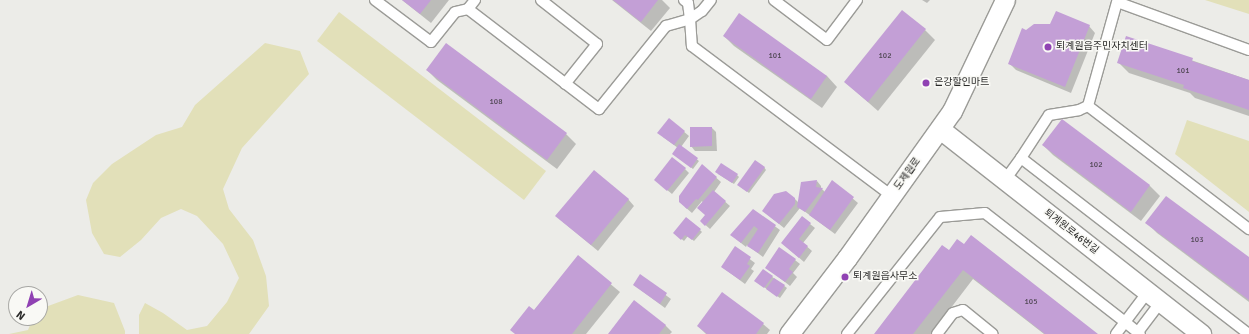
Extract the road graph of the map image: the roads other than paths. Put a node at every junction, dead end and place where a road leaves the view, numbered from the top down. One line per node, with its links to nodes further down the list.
1 (375, 0): 9 (lane)
2 (475, 0): 9 (lane)
3 (540, 0): 12 (lane)
4 (684, 0): 10 (lane)
5 (711, 0): 10 (lane)
6 (774, 0): 7 (lane)
7 (857, 0)
8 (1005, 0): 14 (street, 도제원로)
9 (468, 9): 12 (lane)
10 (690, 19): 12 (lane); 17 (lane)
11 (1249, 50): 13 (lane)
12 (566, 84)
13 (1088, 106): 15 (lane); 18 (lane)
14 (940, 129): 16 (street, 퇴계원로46번길); 17 (street, 도제원로)
15 (1021, 158): 16 (lane); 28 (lane)
16 (1004, 180): 19 (street, 퇴계원로46번길)
17 (892, 196): 22 (street, 도제원로)
18 (1249, 229)
19 (1154, 297): 20 (lane); 21 (lane); 27 (street, 퇴계원로46번길)
20 (1125, 322): 21 (lane); 23 (lane); 26 (lane)
21 (1139, 333)
22 (789, 334)
23 (847, 334)
24 (937, 334): 25 (lane)
25 (993, 334)
26 (1116, 334)
27 (1202, 334)
28 (1249, 334)

